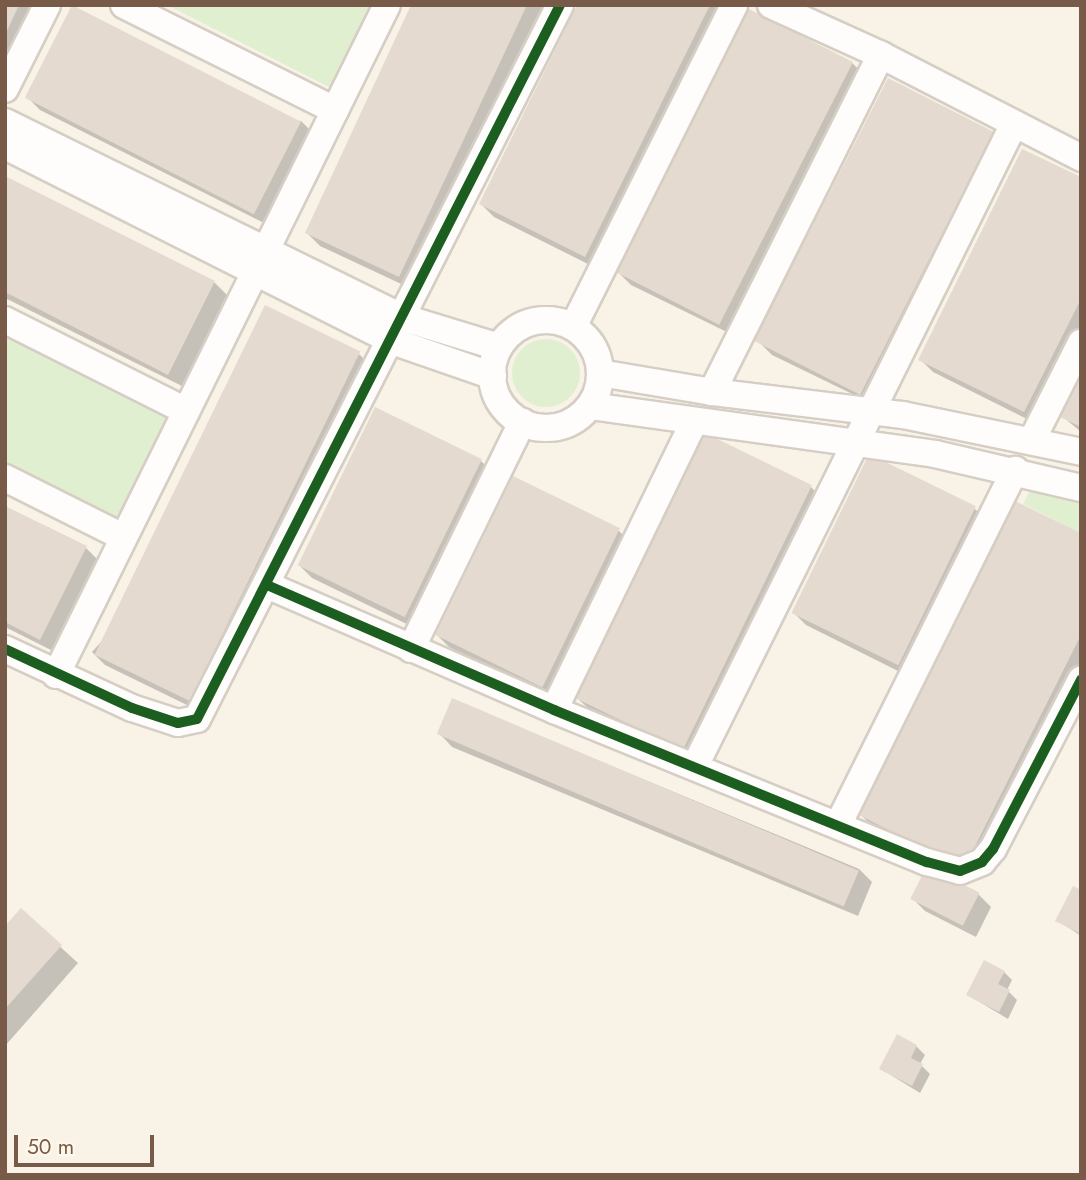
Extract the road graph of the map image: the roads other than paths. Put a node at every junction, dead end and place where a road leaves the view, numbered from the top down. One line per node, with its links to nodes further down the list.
1 (47, 5): 8 (street)
2 (124, 5): 9 (street)
3 (387, 5): 9 (street)
4 (560, 5): 17 (street)
5 (734, 5): 16 (street)
6 (771, 5): 7 (street)
7 (880, 55): 11 (street); 22 (street)
8 (5, 89)
9 (335, 110): 14 (street)
10 (5, 122): 14 (street)
11 (1014, 124): 13 (street); 24 (street)
12 (5, 146): 14 (street)
13 (1081, 158)
14 (260, 263): 17 (street); 25 (street)
15 (5, 320): 25 (street)
16 (573, 327): 19 (street); 20 (street)
17 (398, 330): 19 (street); 21 (street); 35 (street)
18 (1081, 342): 28 (street)
19 (499, 347): 21 (street)
20 (600, 373): 22 (street); 23 (street)
21 (493, 376): 26 (street)
22 (712, 392): 24 (street)
23 (590, 406): 26 (street); 27 (street)
24 (874, 410): 28 (street); 29 (street)
25 (186, 411): 34 (street)
26 (522, 422): 37 (street)
27 (694, 422): 29 (street); 40 (street)
28 (1032, 440): 30 (street)
29 (855, 442): 31 (street); 41 (street)
30 (1081, 453)
31 (1015, 470): 33 (street); 42 (street)
32 (5, 478): 34 (street)
33 (1081, 488)
34 (123, 537): 38 (street)
35 (267, 585): 37 (street); 38 (street)
36 (5, 649): 38 (street)
37 (411, 649): 40 (street)
38 (56, 675)
39 (1081, 680): 42 (street)
40 (554, 710): 41 (street)
41 (695, 766): 42 (street)
42 (838, 825)

